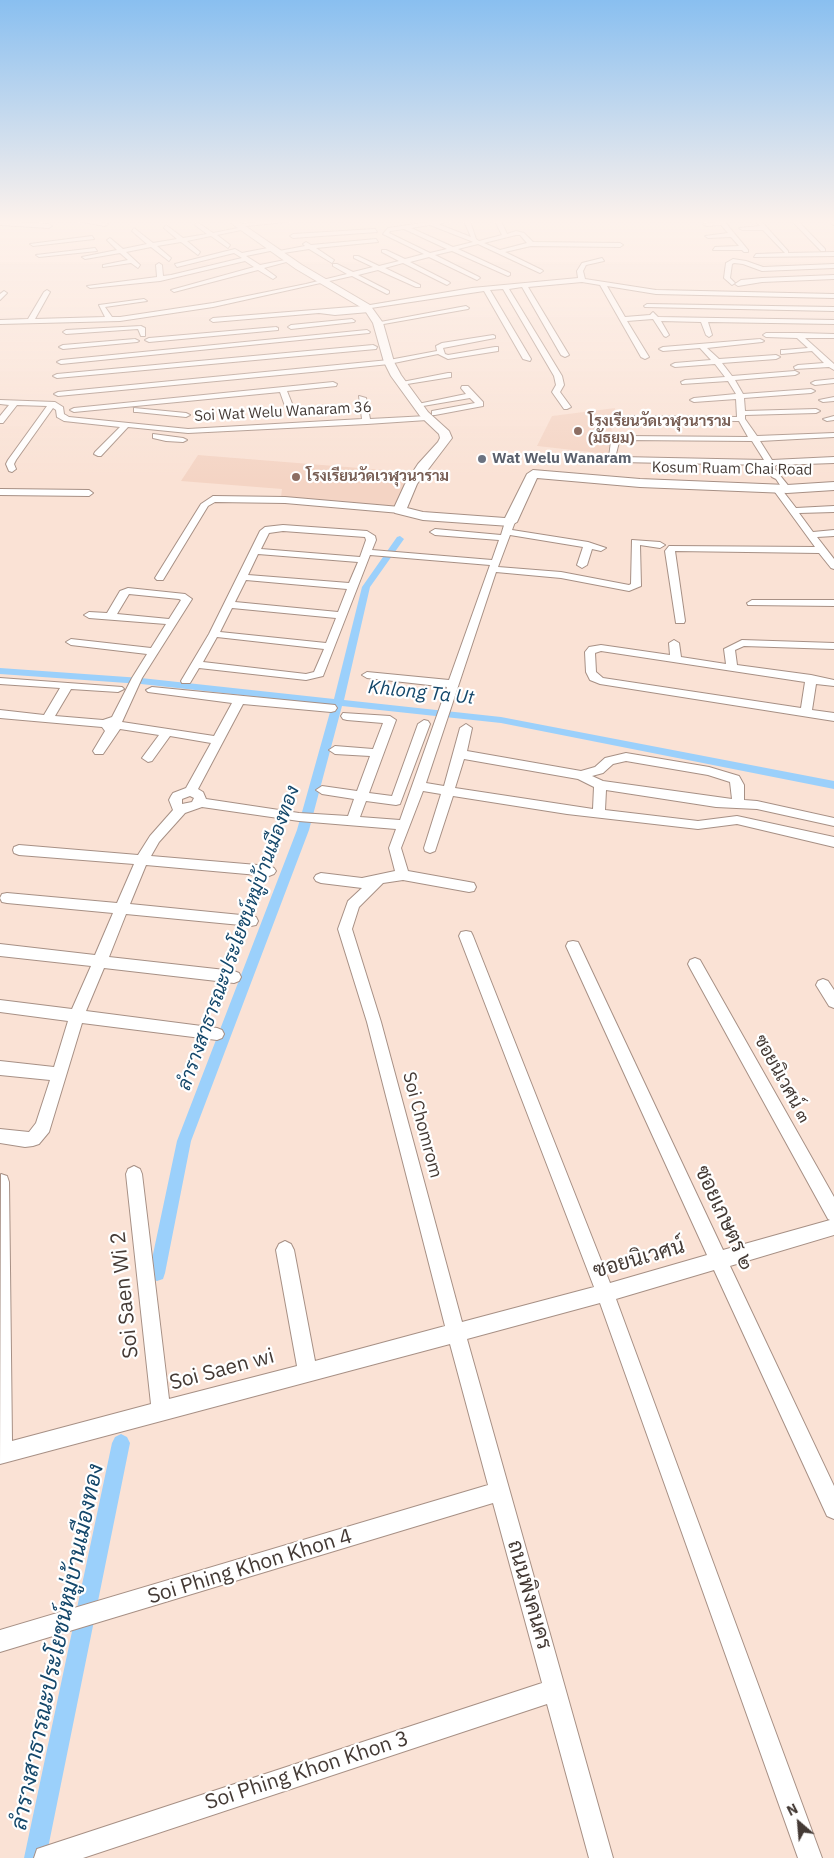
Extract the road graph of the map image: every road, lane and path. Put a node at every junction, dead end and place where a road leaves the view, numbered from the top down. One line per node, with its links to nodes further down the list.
1 (38, 308): 24 (street)
2 (101, 308): 19 (street)
3 (193, 308): 15 (street)
4 (368, 308): 16 (street); 27 (street)
5 (466, 308): 27 (street)
6 (497, 308): 58 (street)
7 (517, 308): 91 (street)
8 (537, 308): 55 (street)
9 (616, 308): 18 (street)
10 (649, 308): 17 (street)
11 (731, 308): 12 (street); 29 (street)
12 (815, 309): 13 (street); 25 (street)
13 (834, 310)
14 (116, 314): 15 (street); 19 (street)
15 (145, 315)
16 (278, 315): 20 (street); 30 (street)
17 (656, 318): 18 (street); 22 (street); 35 (street)
18 (622, 319): 56 (street)
19 (110, 320): 24 (street)
20 (213, 320)
21 (362, 320): 30 (street)
22 (704, 320): 29 (street); 36 (street)
23 (0, 322): 24 (street)
24 (30, 322)
25 (825, 322): 26 (street); 29 (street); 39 (street)
26 (834, 322)
27 (378, 323): 60 (street)
28 (192, 324): 34 (street)
29 (738, 324)
30 (282, 326): 34 (street); 43 (street)
31 (161, 327): 40 (street)
32 (66, 332): 42 (street)
33 (367, 332): 43 (street)
34 (195, 334): 40 (street); 42 (street)
35 (666, 335)
36 (709, 335)
37 (766, 335): 38 (street)
38 (798, 335): 39 (street); 50 (street)
39 (834, 335)
40 (163, 336): 42 (street)
41 (493, 337): 51 (street)
42 (144, 339): 47 (street); 53 (street)
43 (285, 340): 53 (street); 54 (street)
44 (760, 341): 45 (street)
45 (702, 346): 49 (street); 61 (street)
46 (373, 347): 54 (street)
47 (63, 348)
48 (494, 349): 51 (street)
49 (663, 349)
50 (814, 349): 52 (street); 63 (street)
51 (440, 352): 60 (street)
52 (784, 352)
53 (144, 354): 59 (street); 64 (street)
54 (290, 355): 64 (street)
55 (565, 355)
56 (645, 357)
57 (776, 357): 61 (street)
58 (527, 359)
59 (61, 362)
60 (389, 362): 68 (street); 71 (street)
61 (717, 362): 62 (street); 67 (street)
62 (675, 365)
63 (832, 367): 67 (street)
64 (147, 368): 66 (street)
65 (448, 375): 71 (street)
66 (57, 376)
67 (731, 379): 70 (street); 80 (street)
68 (208, 380): 77 (street); 79 (street)
69 (834, 381): 72 (street)
70 (685, 382)
71 (401, 383): 88 (street)
72 (815, 383)
73 (333, 384): 75 (street)
74 (465, 388): 78 (street)
75 (283, 389): 79 (street); 89 (street)
76 (811, 391): 80 (street)
77 (58, 394)
78 (472, 395): 88 (street); 96 (street, Soi Wat Welu Wanaram 36)
79 (212, 396): 90 (street)
80 (740, 396): 82 (street); 97 (street)
81 (362, 398): 101 (street)
82 (694, 400)
83 (823, 400): 84 (street)
84 (834, 400)
85 (0, 402): 86 (street)
86 (14, 403): 87 (street); 100 (street)
87 (52, 404): 102 (street, Soi Wat Welu Wanaram 36); 110 (street)
88 (417, 405): 96 (street)
89 (289, 406)
90 (109, 407): 93 (street); 95 (street)
91 (567, 408)
92 (664, 408): 99 (street)
93 (74, 410)
94 (816, 411): 97 (street)
95 (186, 415)
96 (431, 415): 101 (street, Soi Wat Welu Wanaram 36); 116 (street)
97 (740, 416): 99 (street); 105 (street)
98 (626, 418): 99 (street)
99 (667, 419)
100 (0, 421)
101 (367, 422): 103 (street, Soi Wat Welu Wanaram 36)
102 (127, 424): 103 (street, Soi Wat Welu Wanaram 36); 107 (street)
103 (163, 427): 106 (street)
104 (834, 435): 105 (street)
105 (755, 439): 109 (street); 109 (street)
106 (183, 440)
107 (98, 454)
108 (834, 460): 109 (street)
109 (771, 464): 111 (street)
110 (12, 469)
111 (781, 485): 112 (street, Kosum Ruam Chai Road); 117 (street); 118 (street, Kosum Ruam Chai Road)
112 (834, 486)
113 (0, 492): 114 (street)
114 (89, 493)
115 (834, 509): 117 (street)
116 (400, 510): 118 (street); 132 (street)
117 (792, 511): 121 (street)
118 (507, 531): 119 (street); 122 (street); 130 (street)
119 (435, 532)
120 (834, 533): 121 (street)
121 (810, 535): 125 (street)
122 (588, 545): 124 (street); 129 (street)
123 (660, 545): 130 (street)
124 (601, 548)
125 (822, 550): 128 (street); 141 (street)
126 (257, 551): 127 (street); 127 (street); 131 (street)
127 (364, 556): 130 (street); 133 (street)
128 (832, 561)
129 (582, 565)
130 (494, 566): 156 (street)
131 (243, 577): 133 (street); 136 (street)
132 (160, 578)
133 (352, 586): 138 (street)
134 (752, 603): 135 (street)
135 (834, 603)
136 (229, 605): 138 (street); 142 (street)
137 (89, 615): 139 (street)
138 (340, 615): 145 (street)
139 (110, 617): 140 (street); 140 (street)
140 (173, 622): 147 (street)
141 (680, 622)
142 (214, 634): 145 (street); 149 (street)
143 (71, 642): 147 (street)
144 (674, 643): 148 (street)
145 (329, 646): 149 (street)
146 (834, 646): 150 (street)
147 (153, 651): 168 (street)
148 (676, 659): 150 (street); 163 (street)
149 (196, 664): 155 (street)
150 (732, 667): 153 (street)
151 (367, 675): 152 (street)
152 (395, 678): 156 (street); 159 (street)
153 (826, 680): 163 (street)
154 (0, 681): 157 (street)
155 (186, 681)
156 (453, 684): 180 (street)
157 (68, 685): 158 (street); 167 (street)
158 (118, 689)
159 (392, 689)
160 (152, 690): 161 (street)
161 (239, 700): 162 (street); 172 (street)
162 (331, 708)
163 (806, 712): 166 (street)
164 (0, 714): 167 (street)
165 (347, 716): 175 (street)
166 (834, 717)
167 (48, 718): 168 (street)
168 (113, 724): 171 (street); 174 (street)
169 (424, 724): 184 (street)
170 (466, 728): 176 (street)
171 (167, 732): 172 (street); 177 (street)
172 (218, 740): 183 (street)
173 (335, 750): 175 (street)
174 (99, 751)
175 (378, 753): 184 (street)
176 (460, 754): 178 (street); 182 (street)
177 (148, 758)
178 (581, 775): 179 (street); 186 (street)
179 (600, 785): 186 (street); 188 (street)
180 (419, 786): 182 (street); 192 (street)
181 (322, 790): 184 (street)
182 (449, 790): 188 (street); 194 (street)
183 (191, 792): 185 (street); 187 (street)
184 (362, 796): 190 (street)
185 (200, 802): 187 (street); 189 (street)
186 (738, 803): 191 (street)
187 (182, 808): 196 (street)
188 (598, 814): 193 (street)
189 (306, 817): 190 (street)
190 (352, 821): 192 (street)
191 (834, 822)
192 (404, 825): 198 (street)
193 (834, 842)
194 (430, 848)
195 (19, 850): 196 (street)
196 (142, 860): 197 (street); 203 (street)
197 (269, 871)
198 (403, 875): 200 (street); 201 (street)
199 (320, 878): 200 (street)
200 (379, 880): 226 (street, Soi Chomrom)
201 (469, 887)
202 (7, 898): 203 (street)
203 (123, 909): 204 (street); 208 (street)
204 (251, 921)
205 (466, 936): 225 (street)
206 (573, 946): 224 (street, ซอยเกษตร ๒)
207 (0, 950): 208 (street)
208 (101, 961): 210 (street); 214 (street)
209 (695, 964): 221 (street, ซอยนิเวศน์ ๓)
210 (234, 977)
211 (823, 985): 212 (street)
212 (834, 1002)
213 (0, 1006): 214 (street)
214 (77, 1016): 215 (street); 217 (street)
215 (217, 1034)
216 (0, 1068): 217 (street)
217 (59, 1074): 218 (street)
218 (0, 1136)
219 (134, 1174): 228 (street, Soi Saen Wi 2)
220 (1, 1182): 229 (street)
221 (834, 1213)
222 (834, 1228): 224 (street, ซอยนิเวศน์)
223 (285, 1250): 227 (street)
224 (718, 1259): 225 (street, ซอยนิเวศน์); 231 (street, ซอยเกษตร ๒)
225 (605, 1293): 226 (street, ซอยนิเวศน์); 236 (street)
226 (456, 1333): 227 (street, Soi Saen wi); 230 (street, ถนนพิงคนคร)
227 (307, 1371): 228 (street, Soi Saen wi)
228 (161, 1411): 229 (street, Soi Saen wi)
229 (1, 1454)
230 (500, 1491): 232 (street, Soi Phing Khon Khon 4); 233 (street, ถนนพิงคนคร)
231 (834, 1509)
232 (0, 1641)
233 (555, 1690): 234 (street, Soi Phing Khon Khon 3); 235 (street, ถนนพิงคนคร)
234 (52, 1855)
235 (601, 1858)
236 (810, 1858)

